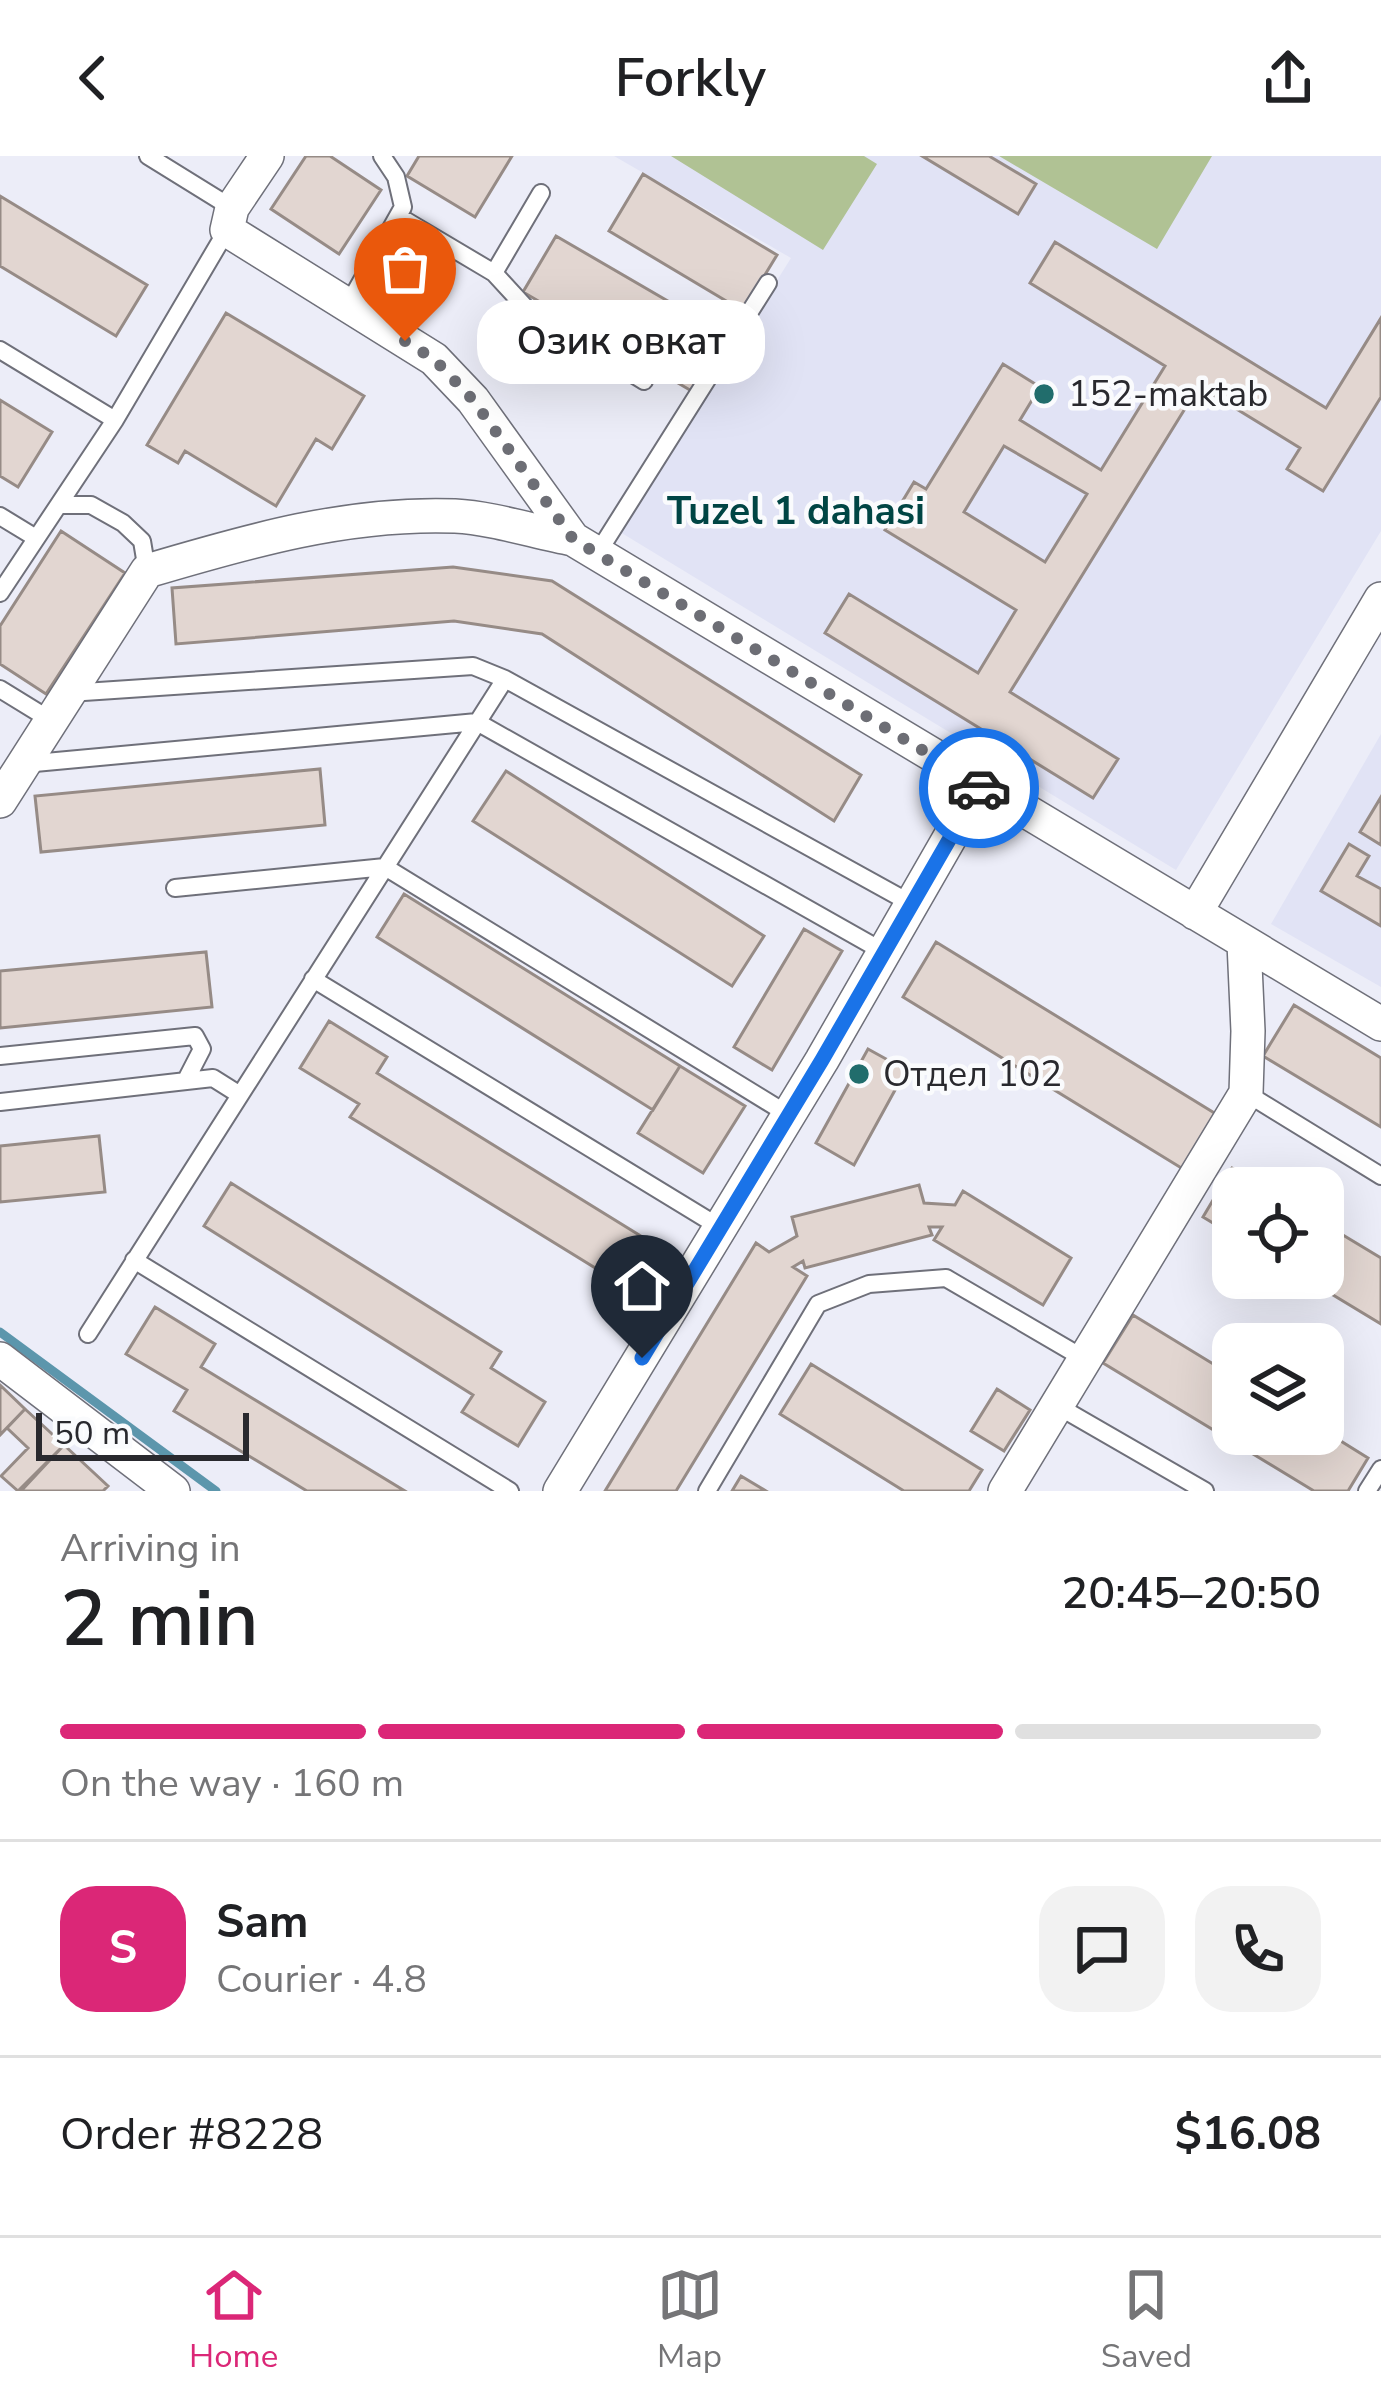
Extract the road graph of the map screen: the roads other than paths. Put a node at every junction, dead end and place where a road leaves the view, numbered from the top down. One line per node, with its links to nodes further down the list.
1 (148, 156): 6 (lane)
2 (266, 156): 6 (street)
3 (382, 156): 5 (lane)
4 (541, 194): 7 (lane)
5 (398, 216): 7 (lane); 9 (lane)
6 (230, 219): 9 (street); 12 (lane)
7 (494, 273): 11 (lane)
8 (768, 283): 16 (lane)
9 (348, 305): 16 (street)
10 (0, 350): 12 (lane)
11 (644, 381)
12 (116, 420): 13 (lane)
13 (59, 505): 15 (lane); 17 (lane)
14 (0, 516): 15 (lane)
15 (36, 538): 18 (lane)
16 (585, 547): 17 (street); 25 (street)
17 (147, 571): 22 (street)
18 (0, 592)
19 (1381, 598): 30 (street)
20 (505, 679): 22 (lane); 23 (lane); 29 (lane)
21 (0, 689): 22 (lane)
22 (60, 707): 24 (street)
23 (477, 722): 24 (lane); 27 (lane); 32 (lane)
24 (23, 765): 26 (street)
25 (980, 785): 29 (street); 30 (street)
26 (0, 801)
27 (385, 867): 28 (lane); 33 (lane); 40 (lane)
28 (175, 888)
29 (912, 904): 32 (street)
30 (1195, 913): 31 (street)
31 (1244, 943): 34 (street); 37 (street)
32 (884, 952): 40 (street)
33 (313, 979): 38 (lane); 42 (lane)
34 (1381, 1024)
35 (0, 1056): 36 (lane)
36 (186, 1080): 38 (lane); 39 (lane)
37 (1246, 1093): 41 (lane); 45 (street)
38 (240, 1095): 43 (lane)
39 (0, 1102)
40 (789, 1114): 42 (street)
41 (1381, 1176)
42 (721, 1228): 51 (street)
43 (134, 1261): 44 (lane); 50 (lane)
44 (88, 1334)
45 (1083, 1358): 47 (street); 52 (lane)
46 (0, 1359): 49 (street)
47 (1056, 1405): 53 (street); 54 (lane)
48 (1381, 1469): 55 (lane)
49 (173, 1491)
50 (510, 1491)
51 (560, 1491)
52 (707, 1491)
53 (1005, 1491)
54 (1205, 1491)
55 (1367, 1491)

